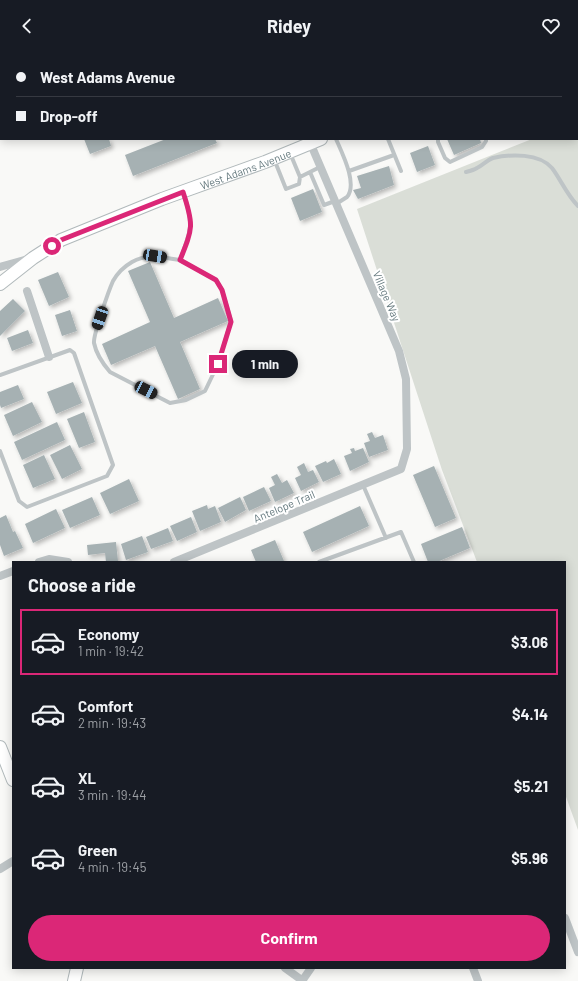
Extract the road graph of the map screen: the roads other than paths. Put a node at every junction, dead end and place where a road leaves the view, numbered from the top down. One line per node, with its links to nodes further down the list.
1 (314, 140): 6 (main road, West Adams Avenue); 9 (street, Village Way)
2 (336, 140): 10 (lane)
3 (388, 140): 7 (lane)
4 (438, 140): 5 (lane)
5 (486, 140)
6 (290, 152): 8 (main road, West Adams Avenue); 14 (lane)
7 (394, 155): 10 (lane); 11 (lane)
8 (274, 159): 14 (lane); 15 (main road, West Adams Avenue)
9 (321, 167): 12 (lane); 16 (street, Village Way)
10 (349, 171): 16 (lane)
11 (401, 171)
12 (310, 172): 14 (lane); 16 (lane)
13 (466, 172): 17 (lane)
14 (300, 177)
15 (183, 192): 18 (main road, West Adams Avenue); 19 (lane)
16 (336, 202): 26 (street, Village Way)
17 (578, 206)
18 (33, 258): 20 (street); 21 (main road, West Adams Avenue)
19 (180, 260): 19 (lane)
20 (0, 267)
21 (0, 284)
22 (27, 291): 23 (street)
23 (49, 357): 24 (lane); 25 (lane)
24 (0, 375)
25 (0, 452)
26 (401, 469): 27 (street, Antelope Trail)
27 (363, 485): 28 (lane); 29 (street, Antelope Trail)
28 (386, 538): 33 (lane); 34 (lane)
29 (191, 559): 32 (street, Antelope Trail)
30 (42, 561): 31 (street)
31 (62, 561)
32 (180, 561)
33 (322, 561)
34 (414, 561)
35 (12, 571): 36 (street)
36 (0, 576)
37 (0, 747): 38 (main road)
38 (12, 777)
39 (12, 863): 40 (street)
40 (0, 870)
41 (566, 921): 42 (street)
42 (578, 952)
43 (77, 969): 47 (main road)
44 (286, 969): 48 (street)
45 (310, 969): 48 (street)
46 (473, 969): 49 (street)
47 (74, 981)
48 (303, 981)
49 (478, 981)

